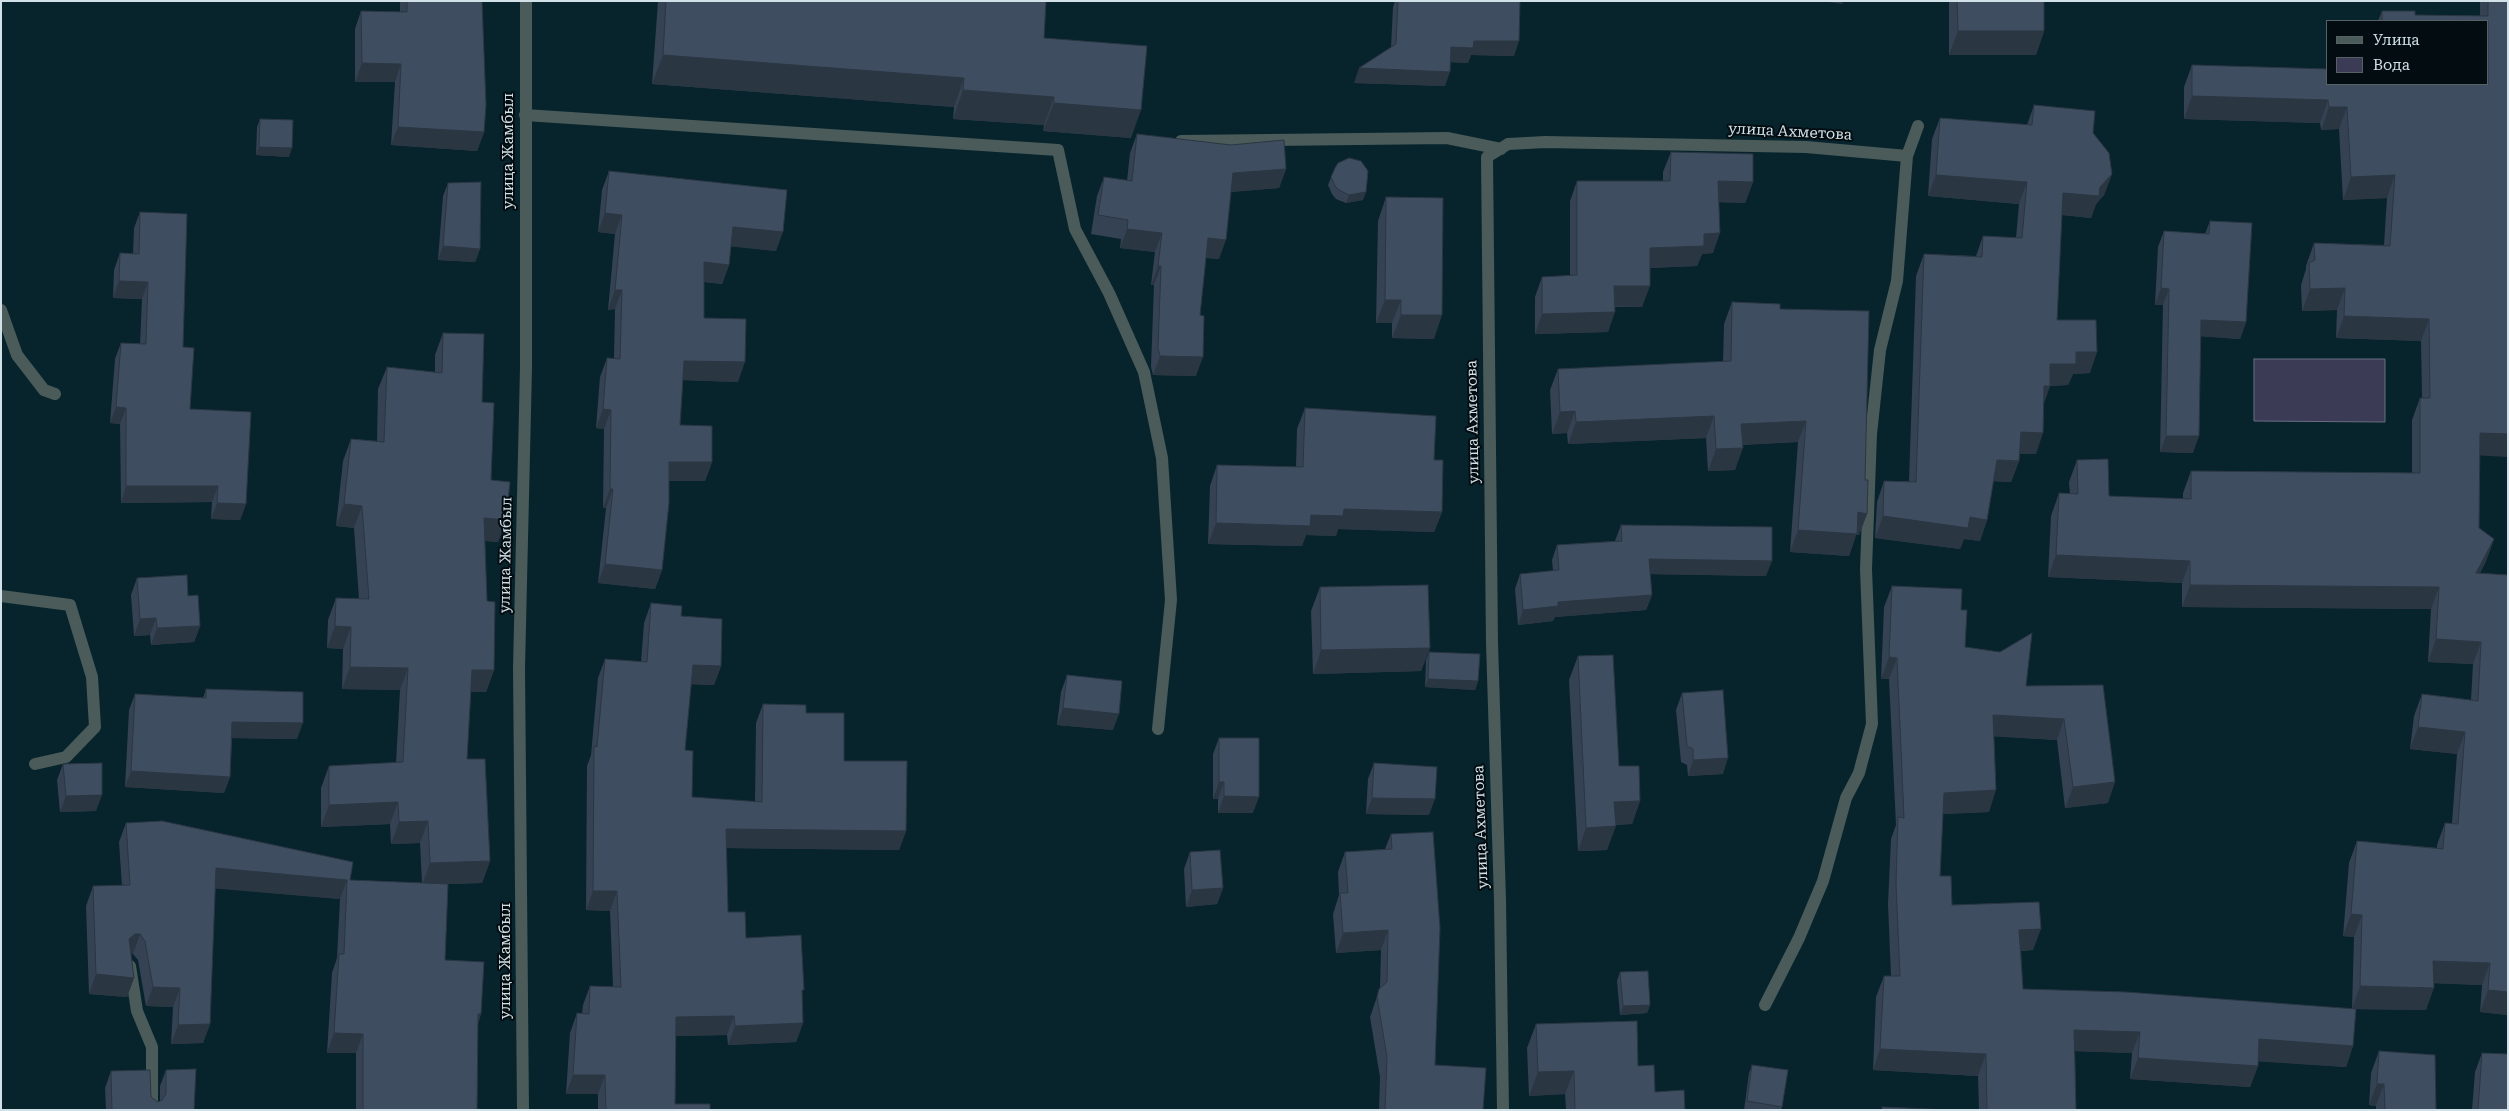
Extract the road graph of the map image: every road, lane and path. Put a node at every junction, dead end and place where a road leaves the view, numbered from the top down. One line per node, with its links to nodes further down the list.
1 (526, 1): 2 (street, улица Жамбыл)
2 (526, 115): 10 (street); 15 (street, улица Жамбыл)
3 (1918, 126): 6 (street)
4 (1170, 141): 5 (street)
5 (1501, 149): 6 (street, улица Ахметова); 16 (street, улица Ахметова)
6 (1907, 156): 13 (street)
7 (1, 310): 8 (street)
8 (55, 394)
9 (1, 596): 11 (street)
10 (1158, 729)
11 (35, 764)
12 (130, 961): 14 (street)
13 (1765, 1005)
14 (152, 1110)
15 (523, 1110)
16 (1503, 1110)

